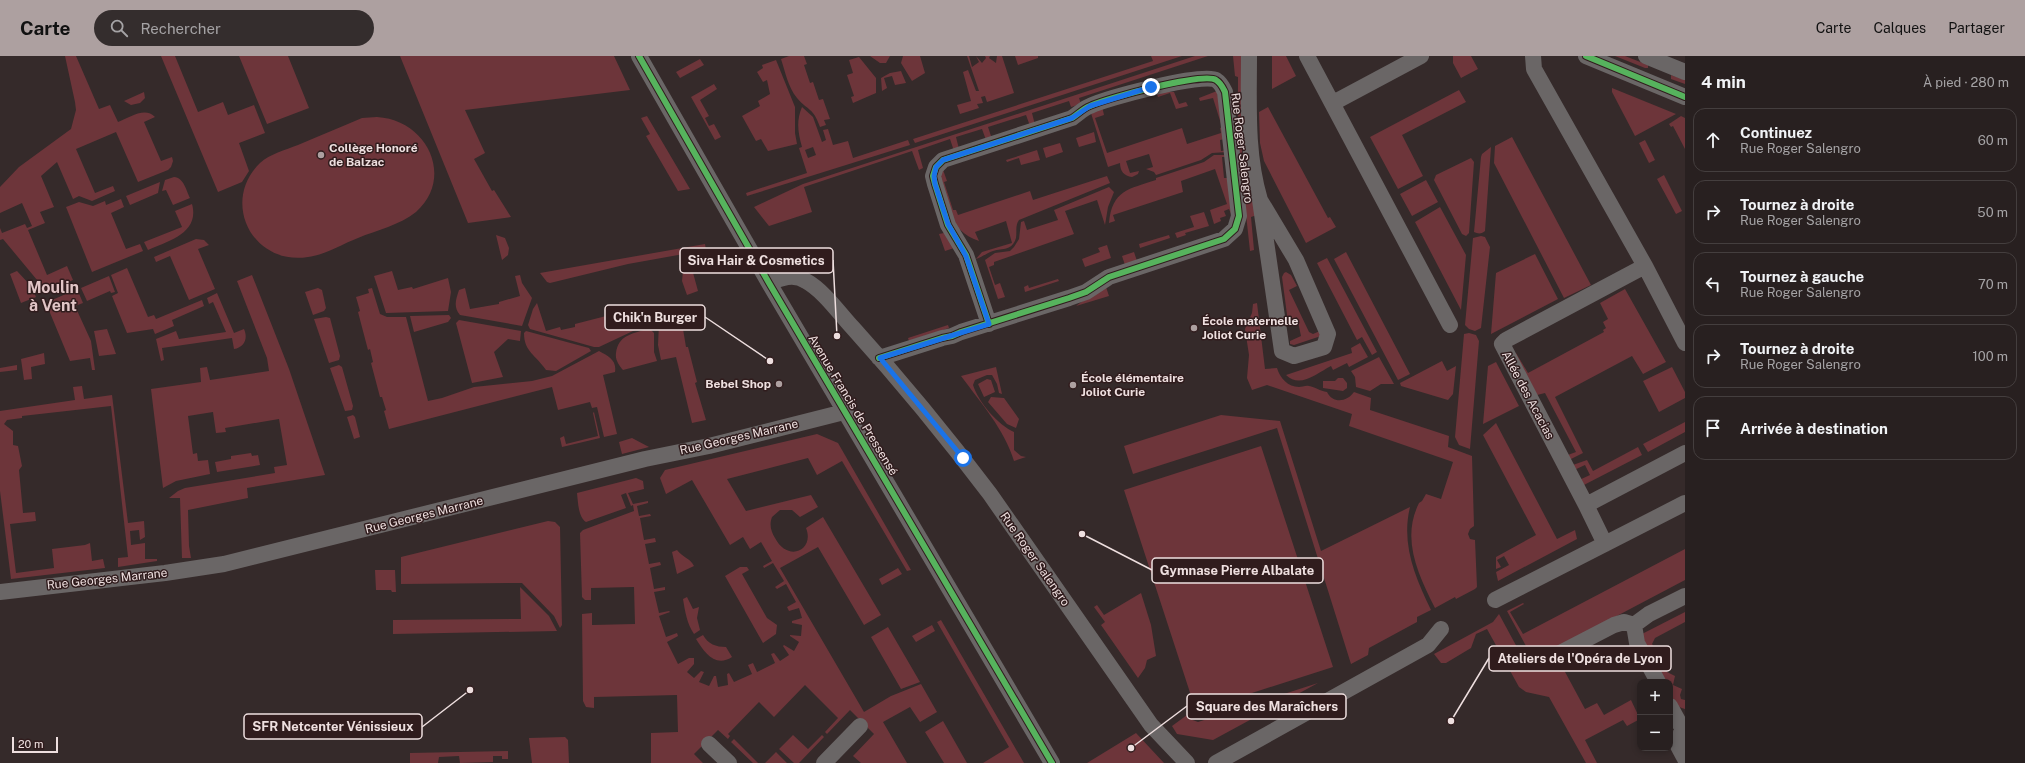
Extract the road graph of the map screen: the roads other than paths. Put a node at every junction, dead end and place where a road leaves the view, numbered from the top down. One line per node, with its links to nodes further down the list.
1 (639, 56): 14 (street, Avenue Francis de Pressensé)
2 (1249, 56): 12 (street)
3 (1307, 56): 11 (street)
4 (1421, 56): 11 (street)
5 (1533, 56): 13 (street)
6 (1586, 56): 9 (street)
7 (1656, 58): 8 (street); 9 (street)
8 (1685, 72)
9 (1659, 86): 10 (street)
10 (1685, 97)
11 (1333, 103): 16 (street)
12 (1260, 200): 12 (street)
13 (1645, 266): 17 (street); 22 (street, Allée des Acacias)
14 (768, 283): 18 (street, Rue Roger Salengro); 19 (street, Avenue Francis de Pressensé)
15 (989, 324): 15 (street, Rue Roger Salengro); 18 (street, Rue Roger Salengro)
16 (1450, 325)
17 (1685, 343)
18 (880, 358): 38 (street, Rue Roger Salengro)
19 (844, 412): 24 (street, Rue Georges Marrane); 37 (street, Avenue Francis de Pressensé)
20 (1685, 453): 22 (street)
21 (1685, 503): 23 (street)
22 (1586, 505): 23 (street, Allée des Acacias)
23 (1605, 544): 26 (street)
24 (0, 592)
25 (1685, 596): 27 (street)
26 (1495, 600)
27 (1634, 625): 29 (street); 30 (street)
28 (1441, 629): 39 (street)
29 (1558, 654)
30 (1656, 679)
31 (1673, 712): 34 (street)
32 (860, 726): 36 (street)
33 (709, 744): 35 (street)
34 (1685, 758)
35 (729, 763)
36 (824, 763)
37 (1052, 763)
38 (1187, 763)
39 (1216, 763)

